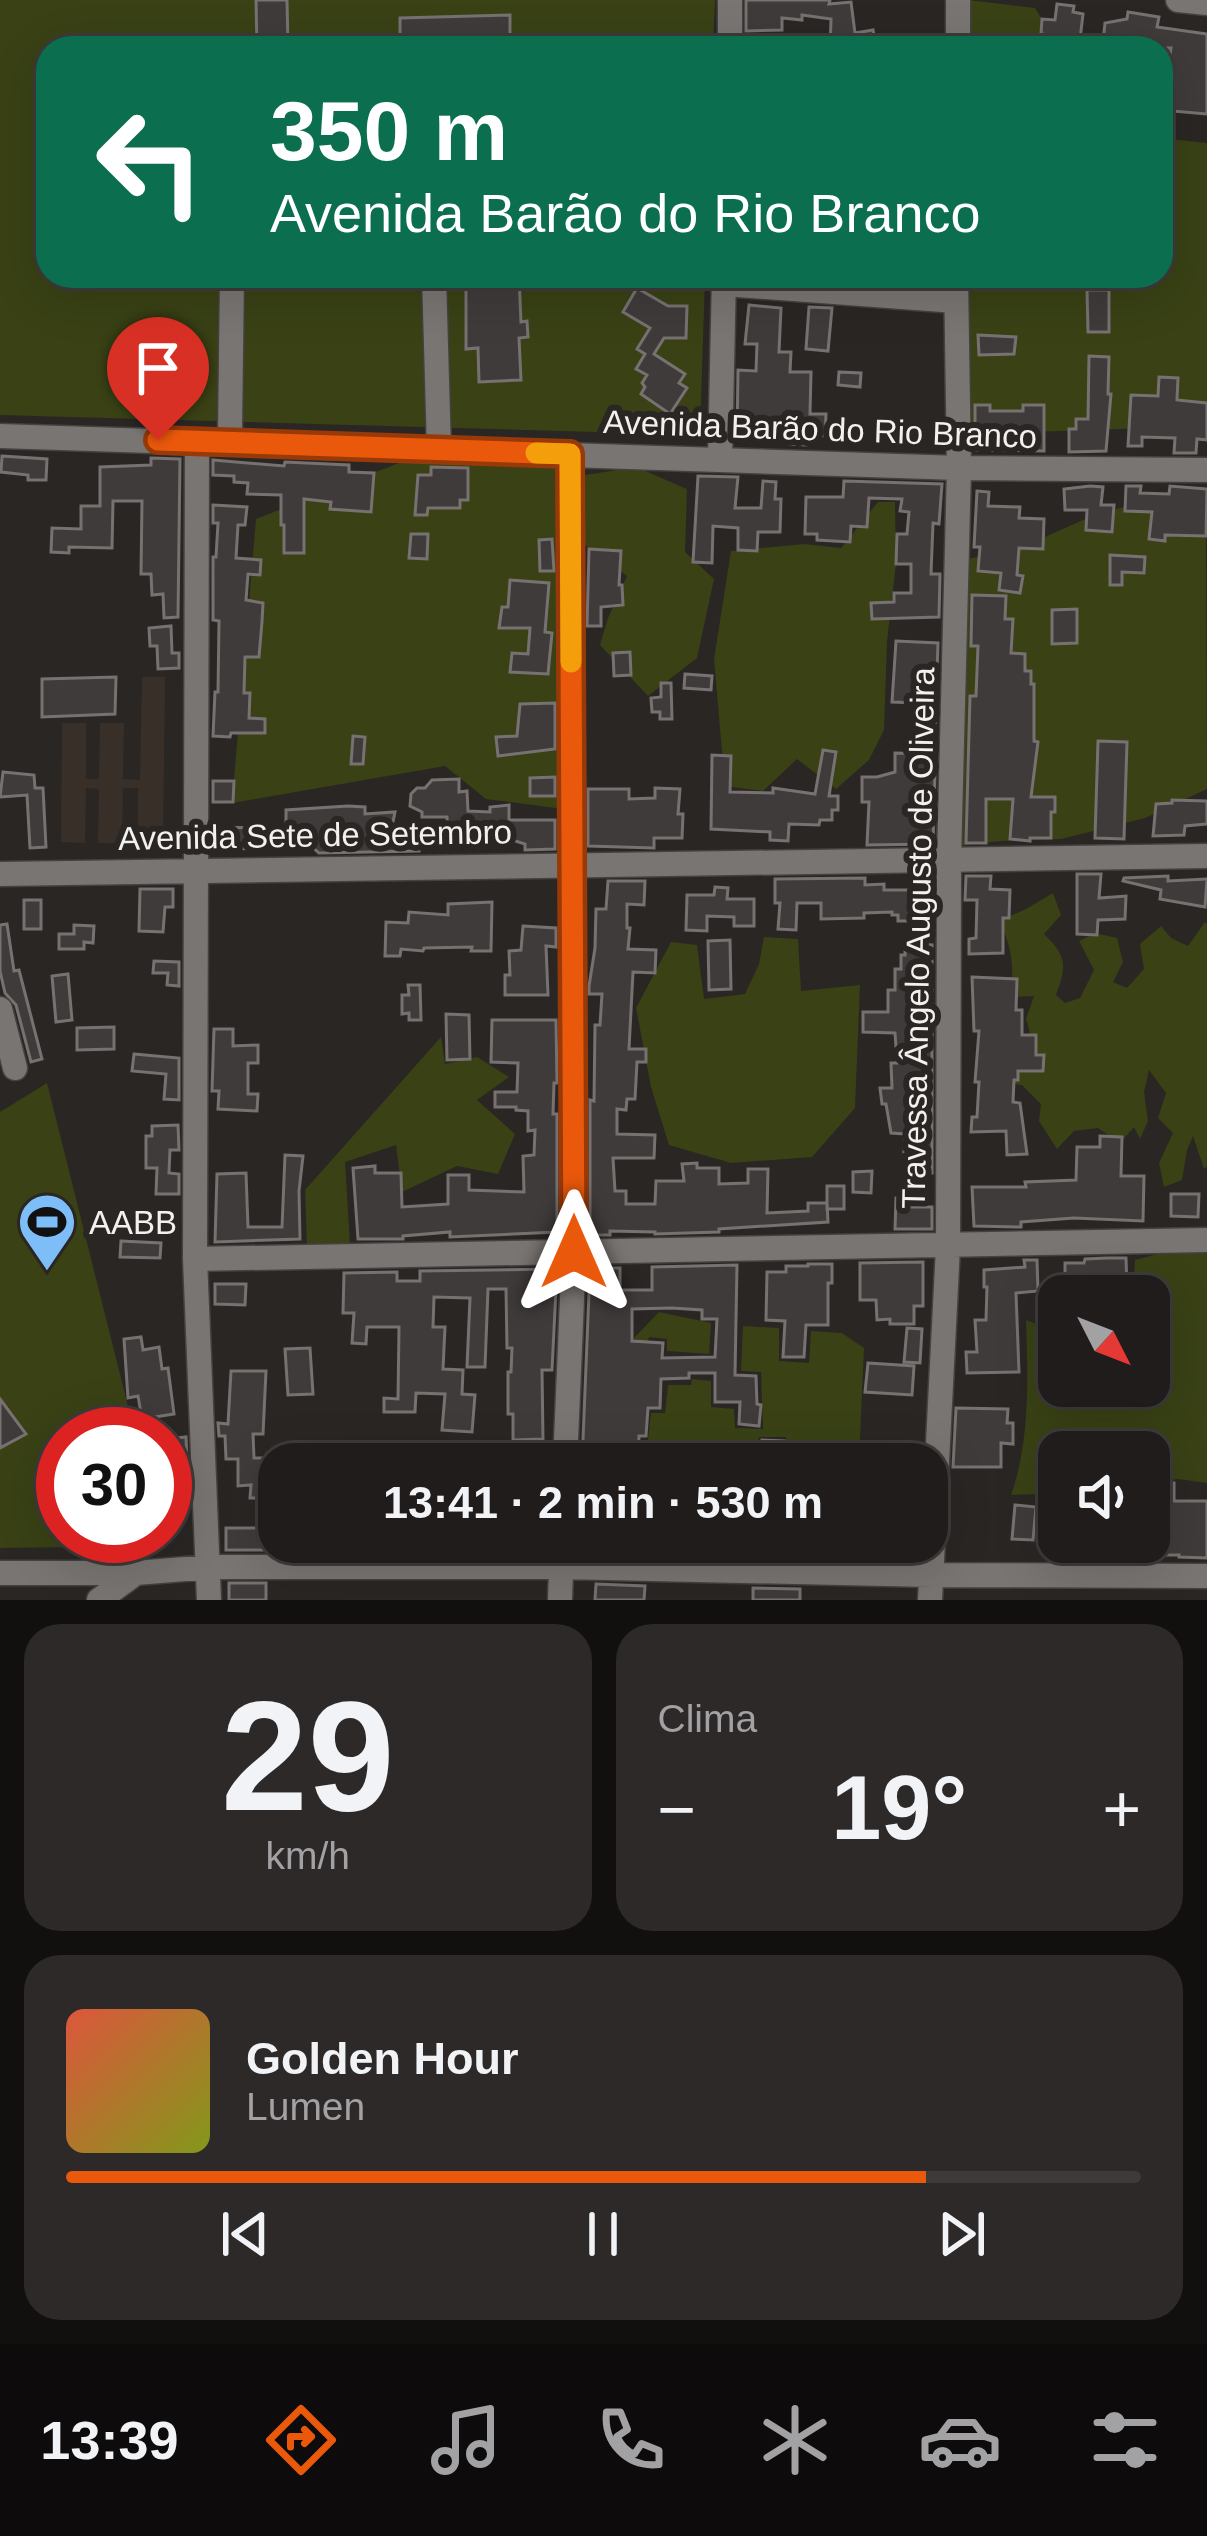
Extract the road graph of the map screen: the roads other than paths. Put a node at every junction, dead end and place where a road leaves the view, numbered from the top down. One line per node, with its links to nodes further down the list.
1 (730, 0): 5 (street)
2 (958, 0): 6 (street)
3 (1178, 0): 4 (street)
4 (1207, 3)
5 (730, 36)
6 (958, 36)
7 (232, 288): 13 (street)
8 (434, 288): 14 (street)
9 (724, 288): 16 (street)
10 (956, 289): 17 (street, Travessa Ângelo Augusto de Oliveira)
11 (0, 436): 12 (street, Avenida Barão do Rio Branco)
12 (197, 441): 13 (street, Avenida Barão do Rio Branco); 22 (street)
13 (227, 442): 14 (street, Avenida Barão do Rio Branco)
14 (439, 450): 15 (street, Avenida Barão do Rio Branco)
15 (570, 454): 16 (street, Avenida Barão do Rio Branco); 21 (street)
16 (720, 458): 17 (street, Avenida Barão do Rio Branco)
17 (959, 468): 18 (street, Avenida Barão do Rio Branco); 20 (street, Travessa Ângelo Augusto de Oliveira)
18 (1207, 470)
19 (1207, 856): 20 (street, Avenida Sete de Setembro)
20 (950, 860): 21 (street, Avenida Sete de Setembro); 27 (street, Travessa Ângelo Augusto de Oliveira)
21 (573, 863): 22 (street, Avenida Sete de Setembro); 28 (street)
22 (194, 871): 23 (street, Avenida Sete de Setembro); 29 (street)
23 (0, 874)
24 (0, 1010): 25 (street)
25 (15, 1068)
26 (1207, 1240): 27 (street)
27 (948, 1247): 28 (street); 38 (street, Travessa Ângelo Augusto de Oliveira)
28 (574, 1252): 29 (street); 30 (street)
29 (196, 1258): 34 (street)
30 (566, 1443)
31 (335, 1563): 34 (street)
32 (561, 1563): 41 (street)
33 (662, 1563): 38 (street)
34 (209, 1568): 36 (street); 40 (street)
35 (0, 1573): 36 (street)
36 (136, 1574): 39 (street)
37 (1207, 1576): 38 (street)
38 (931, 1587)
39 (99, 1600)
40 (209, 1600)
41 (560, 1600)

